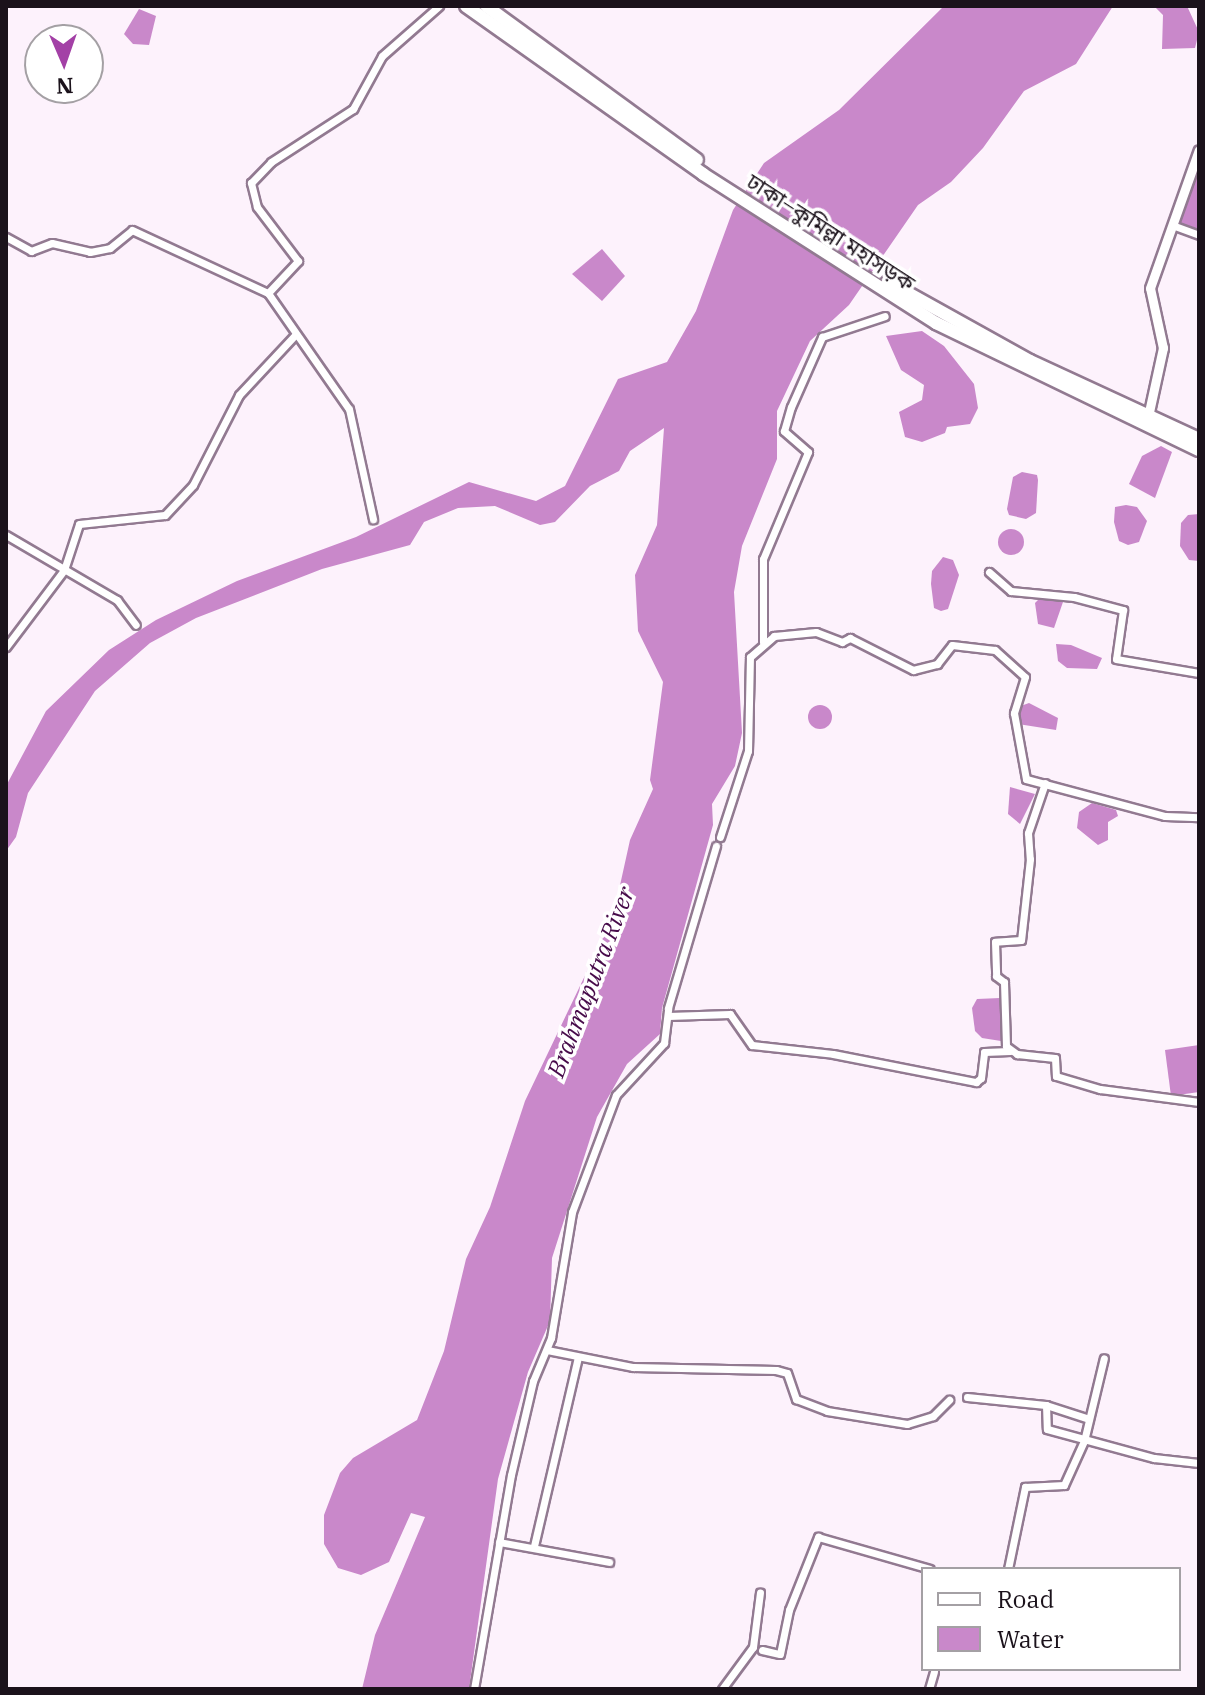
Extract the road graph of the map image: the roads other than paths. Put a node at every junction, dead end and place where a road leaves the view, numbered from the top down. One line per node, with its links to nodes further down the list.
1 (439, 6): 10 (street)
2 (466, 6): 5 (highway, ঢাকা–কুমিল্লা মহাসড়ক)
3 (486, 6): 5 (highway, ঢাকা–কুমিল্লা মহাসড়ক)
4 (1199, 150): 6 (main road)
5 (705, 171): 9 (highway, ঢাকা–কুমিল্লা মহাসড়ক)
6 (1172, 225): 7 (street); 13 (main road)
7 (1199, 235)
8 (6, 237): 10 (street)
9 (896, 292): 13 (highway, ঢাকা–কুমিল্লা মহাসড়ক); 15 (highway, ঢাকা–কুমিল্লা মহাসড়ক)
10 (268, 293): 12 (street)
11 (885, 316): 21 (street)
12 (295, 335): 16 (street); 18 (street)
13 (1149, 412): 14 (highway, ঢাকা–কুমিল্লা মহাসড়ক)
14 (1199, 439)
15 (1199, 450)
16 (373, 519)
17 (6, 535): 18 (street)
18 (64, 570): 20 (street); 22 (street)
19 (989, 572): 23 (street)
20 (136, 625)
21 (763, 642): 24 (street); 26 (street)
22 (6, 647)
23 (1199, 673)
24 (1045, 783): 25 (street); 29 (street)
25 (1199, 817)
26 (720, 837)
27 (716, 846): 28 (street)
28 (668, 1016): 29 (street); 31 (street)
29 (1010, 1051): 30 (street)
30 (1199, 1102)
31 (547, 1350): 32 (street); 40 (street)
32 (578, 1357): 35 (street); 41 (street)
33 (1104, 1358): 37 (street)
34 (967, 1397): 36 (street)
35 (949, 1400)
36 (1046, 1405): 37 (street); 38 (street)
37 (1089, 1419): 38 (street)
38 (1084, 1441): 39 (street); 44 (street)
39 (1199, 1463)
40 (499, 1542): 41 (street); 48 (street)
41 (534, 1546): 42 (street)
42 (609, 1562)
43 (923, 1567): 46 (street)
44 (1008, 1567)
45 (760, 1592): 49 (street)
46 (762, 1650)
47 (934, 1672): 50 (street)
48 (474, 1689)
49 (722, 1689)
50 (929, 1689)

